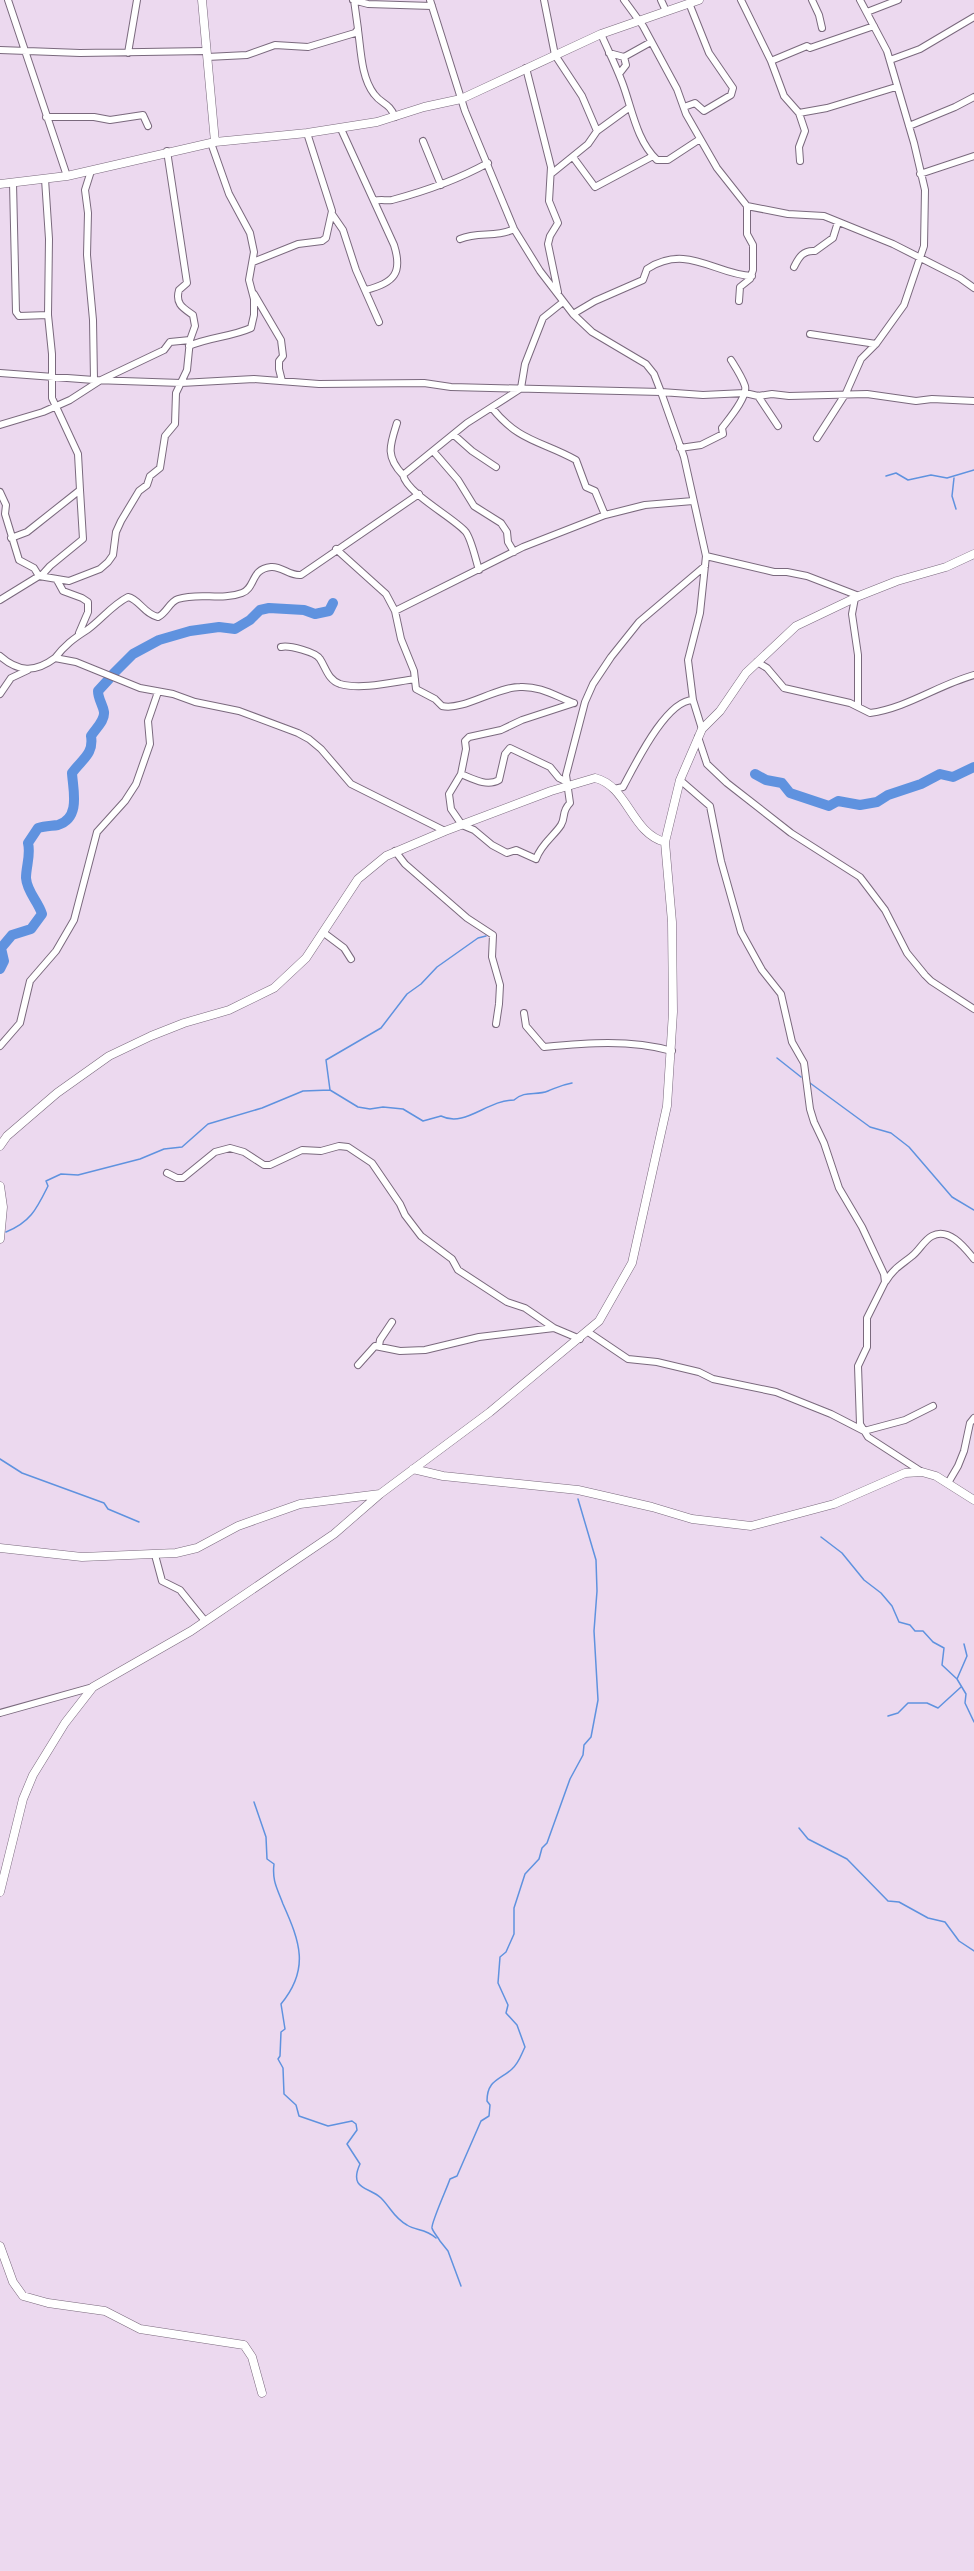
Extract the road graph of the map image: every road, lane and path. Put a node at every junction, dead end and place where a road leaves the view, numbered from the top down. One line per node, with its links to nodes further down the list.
1 (8, 0): 25 (street)
2 (136, 0): 26 (street)
3 (202, 0): 28 (street)
4 (353, 0): 13 (street); 21 (street)
5 (544, 0): 29 (street)
6 (624, 0): 18 (street)
7 (661, 0): 15 (street)
8 (699, 0): 14 (street)
9 (741, 0): 32 (street)
10 (812, 0): 20 (street)
11 (861, 0): 16 (street)
12 (898, 0): 16 (street)
13 (431, 3): 37 (street)
14 (689, 3): 15 (street); 39 (street)
15 (666, 11): 18 (street)
16 (867, 12): 19 (street)
17 (974, 17): 31 (street)
18 (638, 21): 22 (street); 23 (street)
19 (874, 26): 31 (street); 32 (street)
20 (822, 28)
21 (358, 29): 28 (street); 42 (street)
22 (601, 34): 27 (street); 29 (street)
23 (651, 42): 30 (street); 39 (street)
24 (0, 50): 25 (street)
25 (26, 52): 26 (street); 41 (street)
26 (128, 53): 28 (street)
27 (609, 53): 30 (street); 34 (street)
28 (207, 54): 50 (street)
29 (555, 55): 33 (street); 46 (street)
30 (624, 57): 34 (street)
31 (890, 60): 35 (street)
32 (771, 62): 40 (street)
33 (526, 68): 37 (street); 58 (street)
34 (619, 75): 38 (street)
35 (896, 87): 40 (street); 44 (street)
36 (974, 97): 44 (street)
37 (461, 99): 42 (street); 56 (street)
38 (630, 107): 46 (street); 52 (street)
39 (684, 107): 48 (street)
40 (799, 113): 55 (street)
41 (46, 117): 43 (street); 60 (street)
42 (396, 117): 45 (street)
43 (148, 126)
44 (909, 126): 59 (street)
45 (341, 129): 47 (street); 65 (street)
46 (597, 131): 54 (street)
47 (307, 133): 50 (street); 67 (street)
48 (700, 139): 52 (street); 66 (street)
49 (423, 141): 64 (street)
50 (213, 142): 51 (street); 72 (street)
51 (167, 151): 57 (street); 84 (street)
52 (653, 156): 54 (street)
53 (974, 156): 59 (street)
54 (573, 157): 58 (street)
55 (800, 161)
56 (488, 163): 64 (street); 69 (street)
57 (91, 171): 60 (street); 89 (street)
58 (552, 174): 78 (street)
59 (920, 174): 71 (street)
60 (68, 176): 61 (street)
61 (45, 179): 62 (street); 81 (street)
62 (13, 183): 63 (street); 81 (street)
63 (0, 184)
64 (441, 185): 65 (street)
65 (374, 201): 77 (street)
66 (747, 206): 68 (street); 74 (street)
67 (332, 214): 72 (street); 77 (street)
68 (838, 222): 71 (street); 73 (street)
69 (514, 229): 70 (street); 78 (street)
70 (460, 239)
71 (921, 258): 75 (street); 85 (street)
72 (253, 262): 76 (street)
73 (794, 267)
74 (752, 276): 79 (street); 80 (street)
75 (974, 288)
76 (251, 289): 84 (street); 90 (street)
77 (366, 290): 82 (street)
78 (562, 300): 80 (street); 92 (street)
79 (739, 301)
80 (573, 314): 93 (street)
81 (48, 315): 88 (street)
82 (379, 322)
83 (810, 334): 85 (street)
84 (189, 343): 89 (street); 91 (street)
85 (876, 344): 95 (street)
86 (731, 360): 94 (street)
87 (0, 373): 88 (street)
88 (53, 376): 89 (street); 98 (street)
89 (98, 380): 91 (street); 98 (street)
90 (282, 381): 91 (street); 92 (street)
91 (180, 383): 122 (street)
92 (521, 388): 93 (street); 99 (street)
93 (661, 392): 94 (street); 105 (street)
94 (745, 393): 96 (street); 105 (street)
95 (846, 393): 96 (street); 97 (street); 104 (street)
96 (758, 396): 102 (street)
97 (974, 401)
98 (56, 406): 101 (street); 109 (street)
99 (492, 408): 103 (street); 113 (street)
100 (397, 423): 108 (street)
101 (0, 425)
102 (778, 426)
103 (454, 435): 106 (street); 107 (street)
104 (817, 438)
105 (680, 448): 112 (street)
106 (433, 452): 108 (street); 116 (street)
107 (496, 467)
108 (403, 475): 111 (street)
109 (80, 490): 114 (street); 121 (street)
110 (0, 492): 114 (street)
111 (419, 494): 115 (street); 120 (street)
112 (693, 501): 113 (street); 118 (street)
113 (605, 515): 116 (street)
114 (11, 538): 121 (street)
115 (336, 549): 125 (street); 126 (street)
116 (514, 552): 120 (street)
117 (974, 554): 123 (street)
118 (706, 556): 119 (street); 123 (street)
119 (705, 566): 136 (street); 137 (street)
120 (479, 570): 125 (street)
121 (40, 576): 122 (street); 124 (street)
122 (57, 580): 126 (street)
123 (857, 597): 130 (street); 139 (street)
124 (0, 600)
125 (395, 611): 133 (street)
126 (79, 633): 129 (street)
127 (281, 647): 133 (street)
128 (0, 656): 131 (street)
129 (54, 658): 131 (street); 134 (street)
130 (757, 663): 139 (street); 140 (street)
131 (29, 670): 135 (street)
132 (974, 675): 139 (street)
133 (415, 679): 138 (street)
134 (158, 692): 146 (street); 154 (street)
135 (0, 694)
136 (693, 699): 140 (street); 144 (street)
137 (585, 702): 138 (street); 143 (street)
138 (574, 703): 141 (street)
139 (858, 706)
140 (700, 733): 142 (street); 151 (street)
141 (461, 774): 143 (street); 145 (street)
142 (680, 780): 147 (street); 161 (street)
143 (566, 783): 144 (street); 145 (street); 145 (street)
144 (614, 789): 147 (street)
145 (462, 825): 146 (street)
146 (445, 831): 148 (street)
147 (665, 842): 155 (street)
148 (395, 851): 149 (street); 153 (street)
149 (324, 933): 150 (street); 156 (street)
150 (351, 959)
151 (974, 1009)
152 (524, 1013): 155 (street)
153 (496, 1024)
154 (0, 1046)
155 (672, 1051): 164 (street)
156 (1, 1141)
157 (167, 1173): 163 (street)
158 (0, 1186): 159 (street)
159 (0, 1239)
160 (974, 1259): 161 (street)
161 (885, 1282): 170 (street)
162 (392, 1322): 166 (street)
163 (554, 1328): 165 (street); 166 (street)
164 (588, 1332): 165 (street); 170 (street)
165 (580, 1339): 171 (street)
166 (379, 1346): 167 (street)
167 (358, 1365)
168 (933, 1406): 170 (street)
169 (974, 1418): 173 (street)
170 (864, 1431): 172 (street)
171 (413, 1469): 172 (street); 174 (street)
172 (922, 1472): 173 (street)
173 (948, 1482): 175 (street)
174 (380, 1494): 177 (street); 178 (street)
175 (974, 1500)
176 (0, 1548): 177 (street)
177 (155, 1556): 178 (street)
178 (205, 1621): 179 (street)
179 (93, 1687): 180 (street); 181 (street)
180 (0, 1713)
181 (0, 1892)
182 (0, 2246): 183 (street)
183 (262, 2393)

